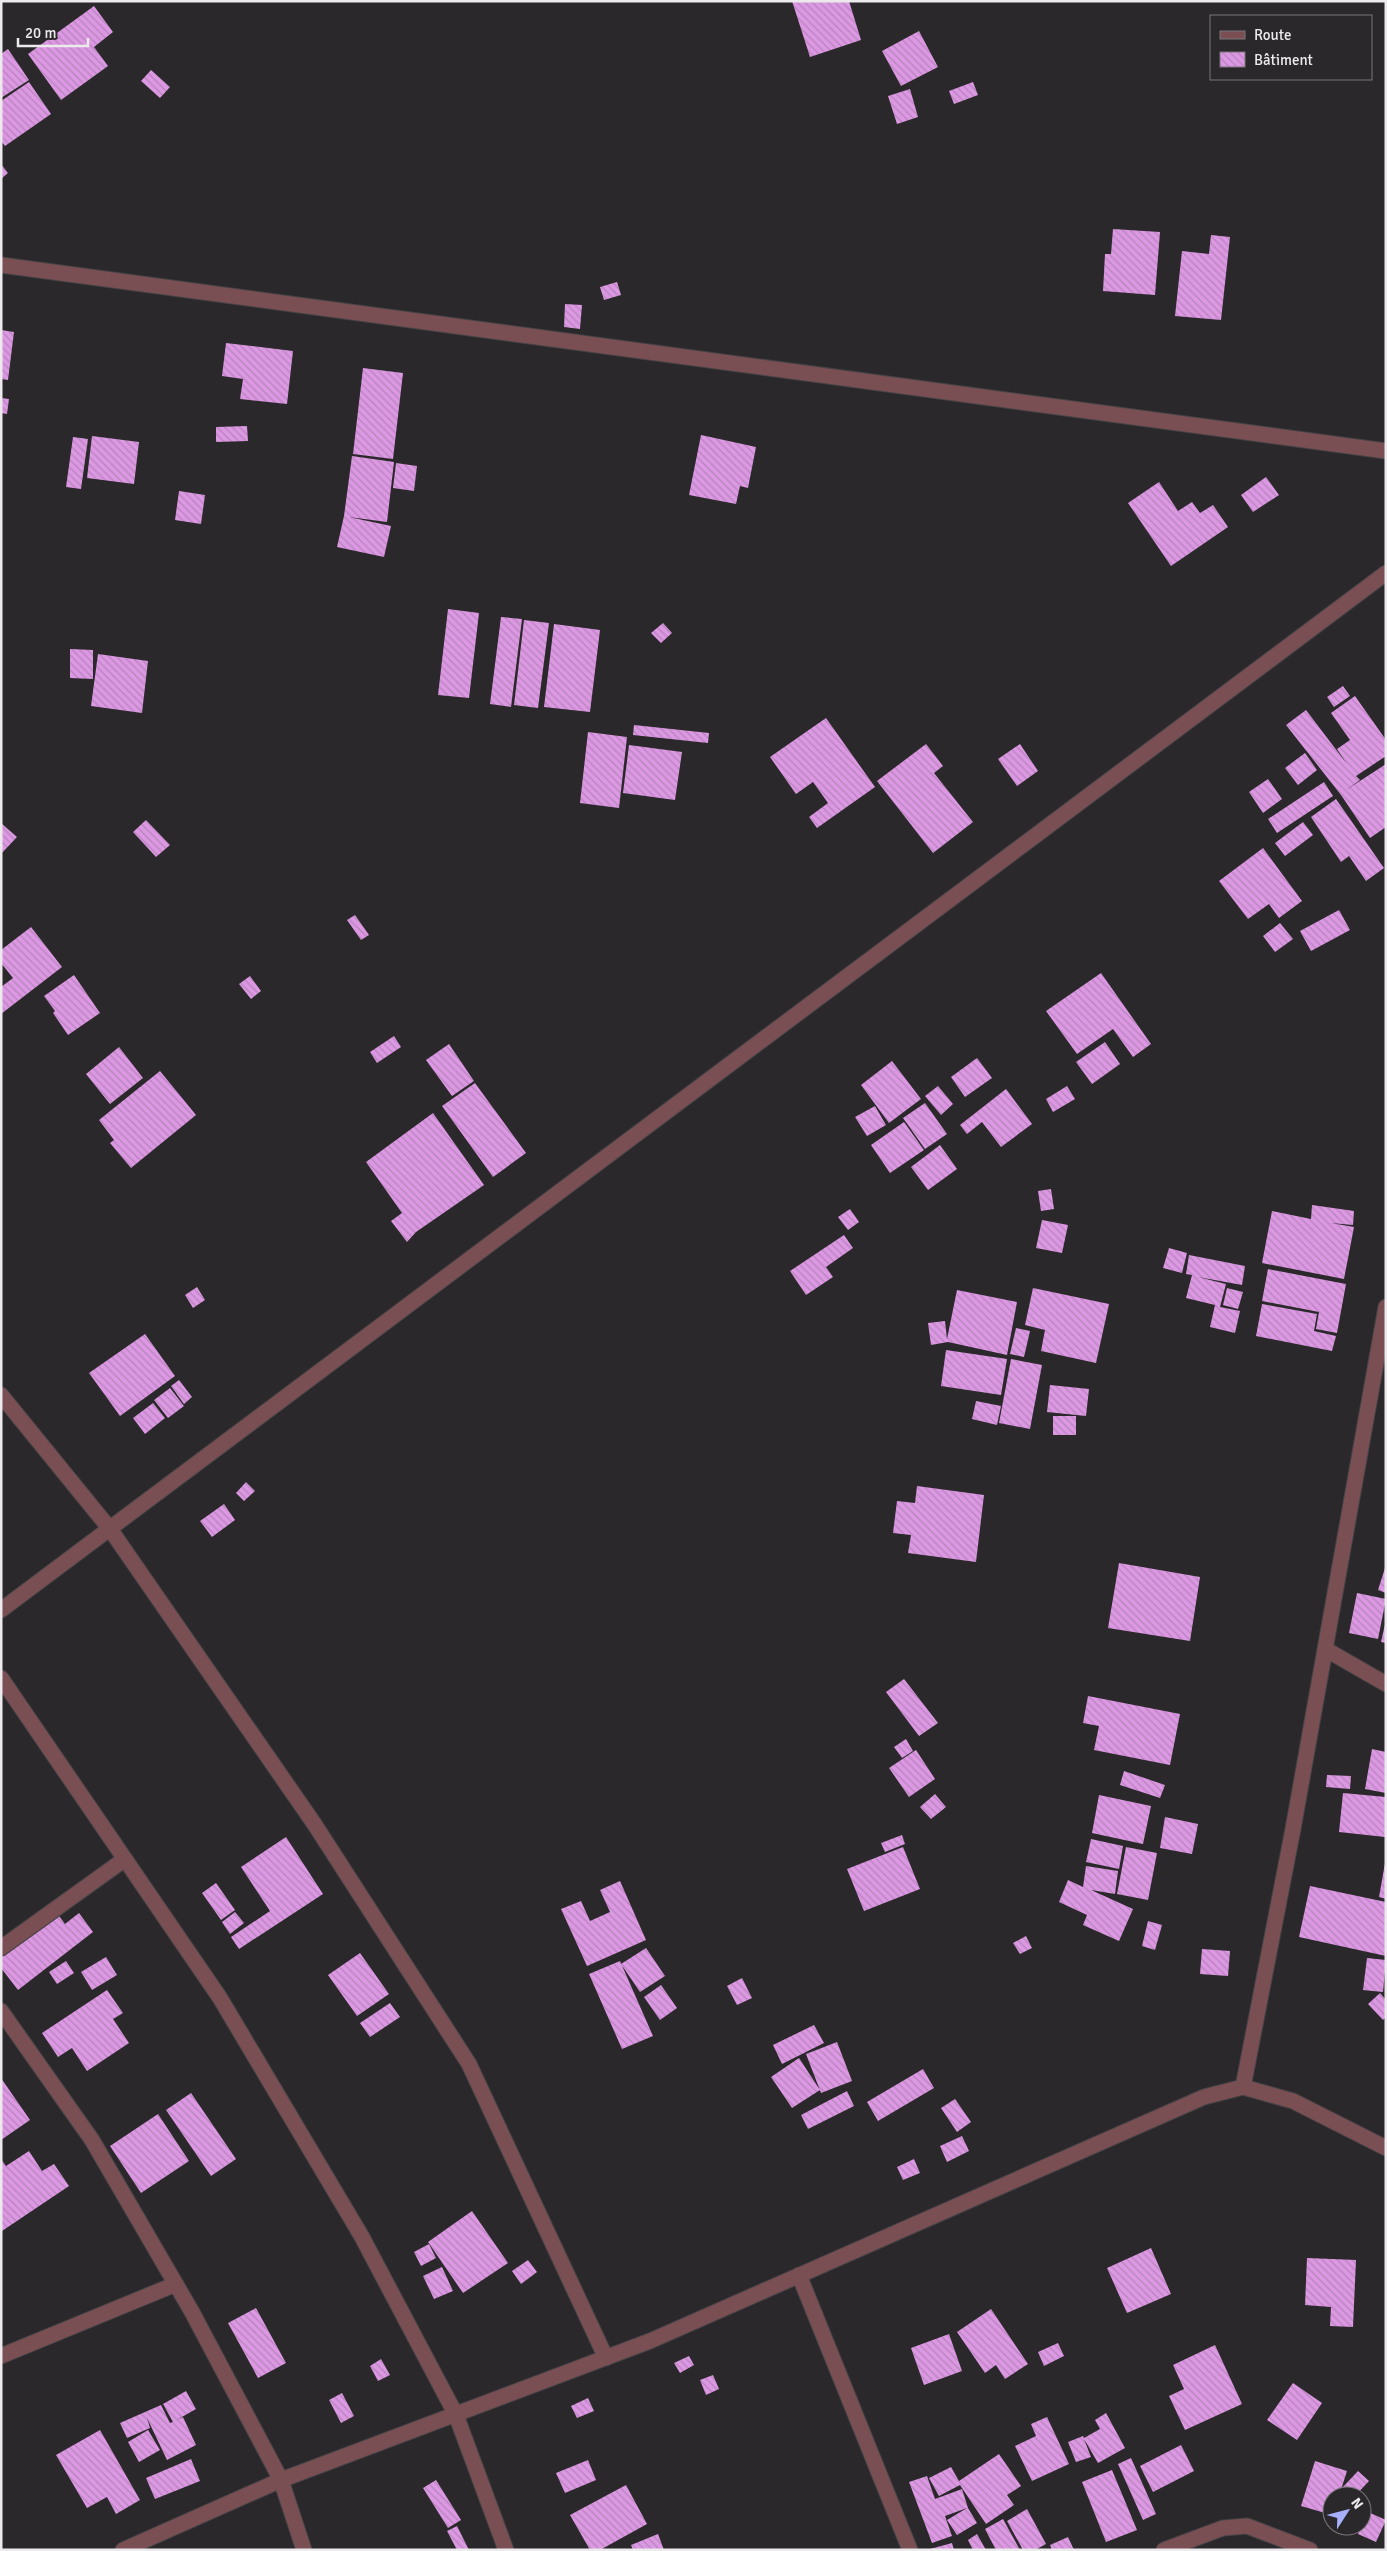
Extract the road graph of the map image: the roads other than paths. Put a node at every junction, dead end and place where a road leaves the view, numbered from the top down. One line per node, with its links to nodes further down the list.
1 (1, 264): 2 (street)
2 (1386, 452)
3 (1386, 573): 6 (street)
4 (1386, 1307): 8 (street)
5 (1, 1395): 6 (street)
6 (110, 1528): 7 (street); 19 (street)
7 (1, 1610)
8 (1325, 1649): 10 (street); 14 (street)
9 (1, 1678): 11 (street)
10 (1386, 1684)
11 (125, 1859): 12 (street); 20 (street)
12 (1, 1948)
13 (1, 2012): 17 (street)
14 (1242, 2087): 15 (street); 16 (street)
15 (1386, 2148)
16 (799, 2275): 19 (street); 25 (street)
17 (176, 2284): 18 (street); 21 (street)
18 (1, 2356)
19 (606, 2358): 20 (street)
20 (456, 2415): 21 (street); 24 (street)
21 (281, 2480): 22 (street); 23 (street)
22 (123, 2550)
23 (304, 2550)
24 (506, 2550)
25 (910, 2550)
26 (1164, 2550): 27 (street)
27 (1310, 2550)

